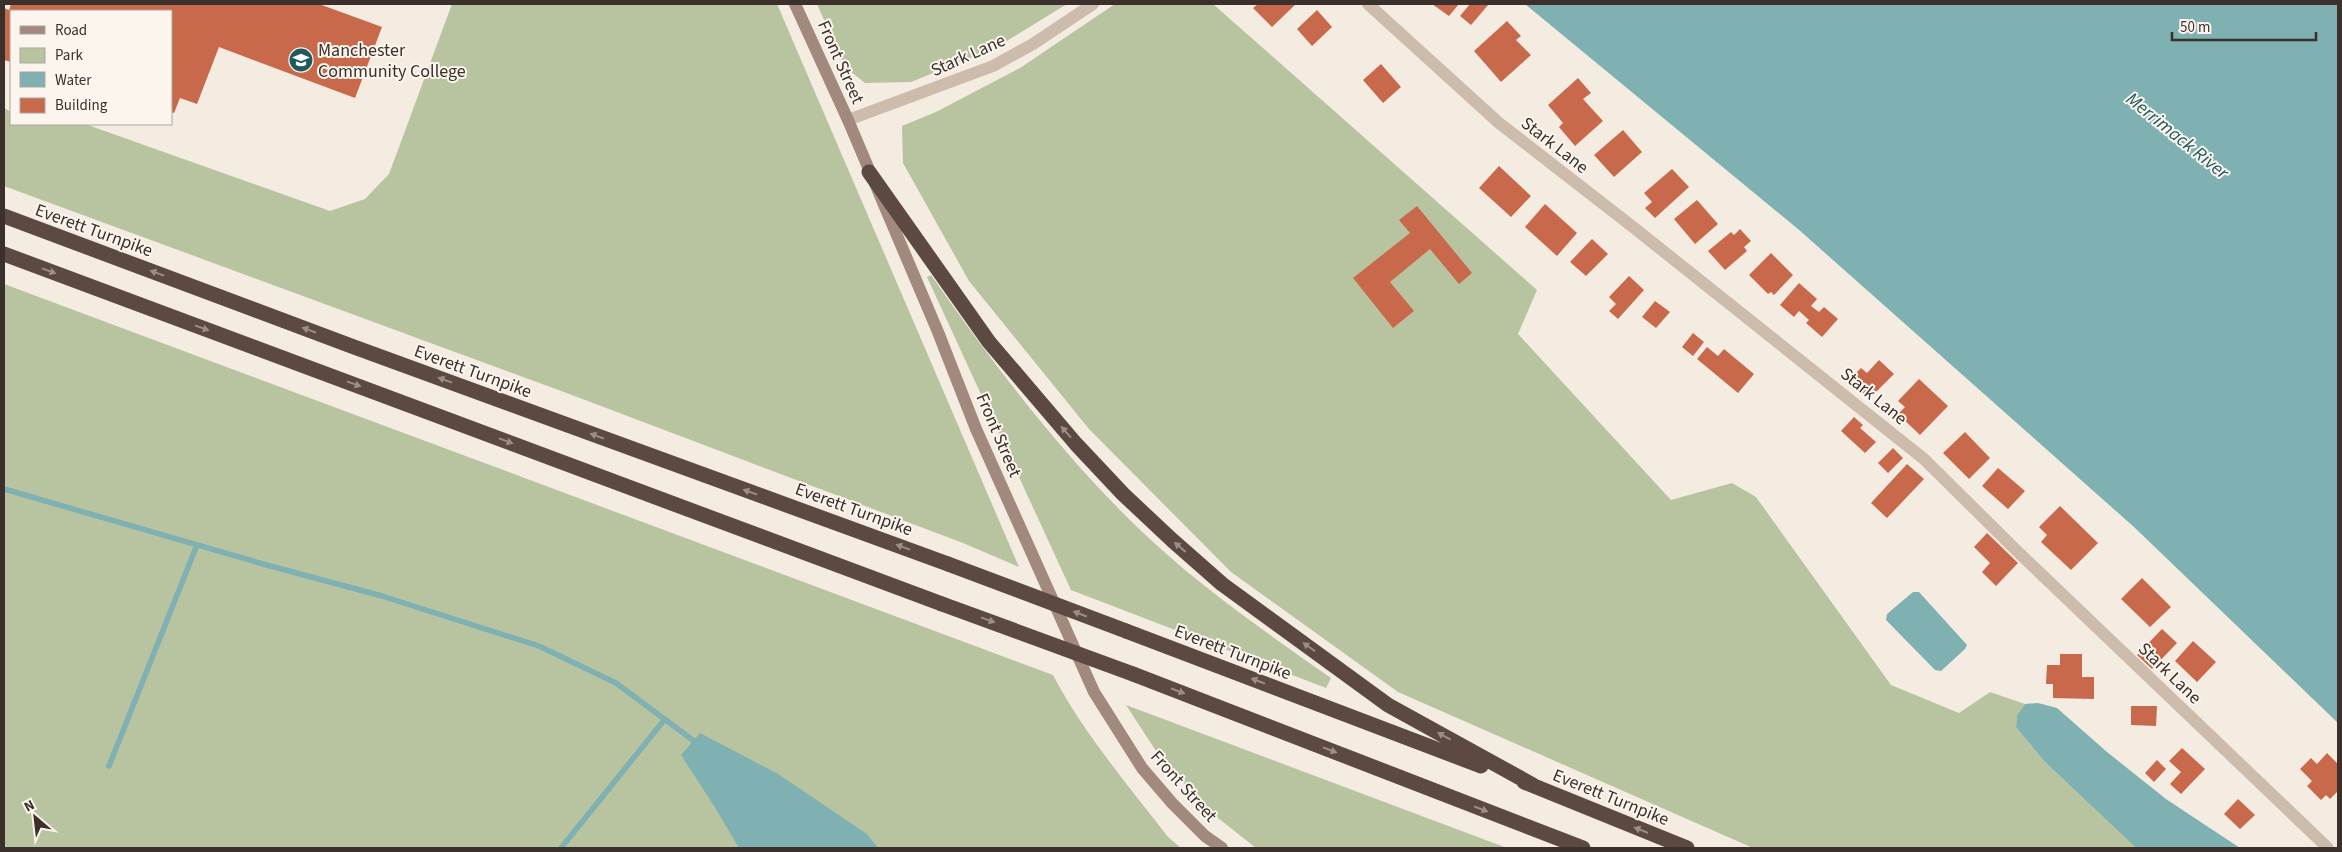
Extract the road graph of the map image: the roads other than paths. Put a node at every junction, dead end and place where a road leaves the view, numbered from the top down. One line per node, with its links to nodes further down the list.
1 (795, 4): 4 (main road, Front Street)
2 (1093, 4): 4 (street, Stark Lane)
3 (1368, 4): 12 (street, Stark Lane)
4 (848, 120): 5 (main road, Front Street)
5 (870, 172): 8 (highway, one-way to 5); 9 (main road, Front Street)
6 (4, 216): 8 (highway, Everett Turnpike, one-way to 6, bridge)
7 (4, 254): 10 (highway, one-way to 10, bridge)
8 (1533, 785): 11 (highway, Everett Turnpike, one-way to 8)
9 (1222, 848)
10 (1583, 848)
11 (1687, 848)
12 (2328, 848)

